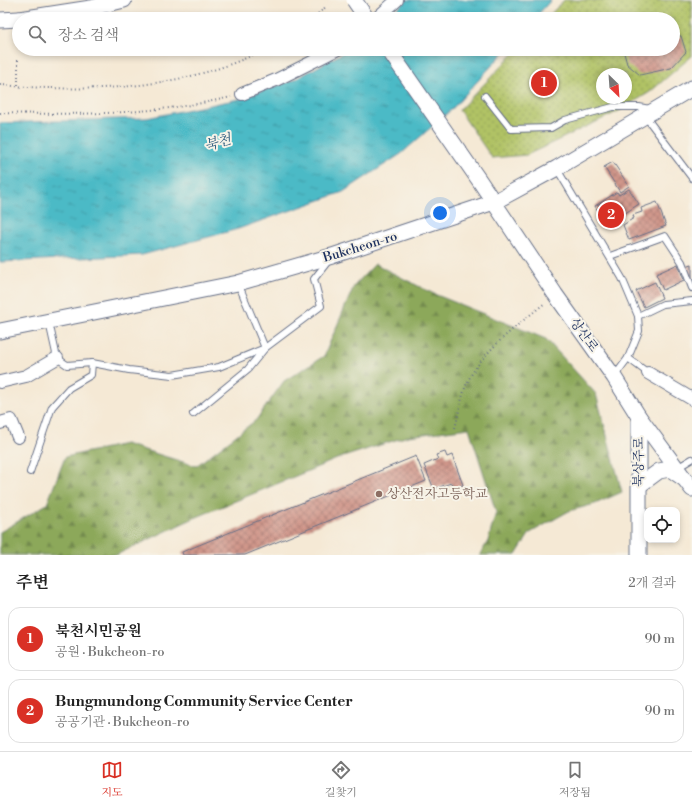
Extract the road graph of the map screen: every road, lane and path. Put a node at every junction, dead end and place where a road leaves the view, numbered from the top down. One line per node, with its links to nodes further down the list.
1 (124, 0): 5 (street)
2 (354, 0): 7 (street, bridge)
3 (397, 0): 8 (street)
4 (327, 6): 6 (path)
5 (65, 12)
6 (320, 12)
7 (362, 12)
8 (384, 12)
9 (12, 19): 10 (street)
10 (0, 20)
11 (251, 56): 16 (path)
12 (324, 56): 18 (street)
13 (393, 56): 24 (street, 상산로)
14 (18, 60): 16 (path)
15 (0, 85): 16 (path)
16 (18, 86)
17 (692, 88): 21 (street, Bukcheon-ro)
18 (242, 94): 20 (path)
19 (485, 96): 21 (lane)
20 (0, 113)
21 (651, 114): 22 (street, Bukcheon-ro); 23 (lane)
22 (557, 168): 24 (street, Bukcheon-ro); 26 (lane)
23 (692, 178)
24 (494, 202): 25 (street, Bukcheon-ro); 29 (street, 상산로)
25 (332, 256): 27 (street, Bukcheon-ro); 34 (lane)
26 (610, 256): 28 (lane); 31 (lane)
27 (238, 283): 32 (street, Bukcheon-ro); 34 (lane)
28 (692, 288)
29 (555, 294): 39 (street, 상산로); 45 (path)
30 (692, 301): 31 (lane)
31 (638, 316): 36 (lane)
32 (49, 322): 33 (street, Bukcheon-ro); 35 (lane)
33 (0, 331)
34 (265, 348): 37 (lane); 42 (lane)
35 (56, 358): 37 (lane); 40 (street)
36 (628, 358): 38 (lane); 39 (lane)
37 (92, 362): 48 (lane)
38 (648, 373): 41 (street)
39 (614, 377): 43 (street, 상산로)
40 (0, 382)
41 (692, 399)
42 (193, 414)
43 (639, 417): 49 (street, 상산로); 50 (street, 북상주로)
44 (0, 423): 46 (street)
45 (455, 428)
46 (18, 437)
47 (692, 459): 49 (lane)
48 (30, 472)
49 (685, 479): 50 (street)
50 (640, 485): 51 (street, 북상주로)
51 (640, 555)

